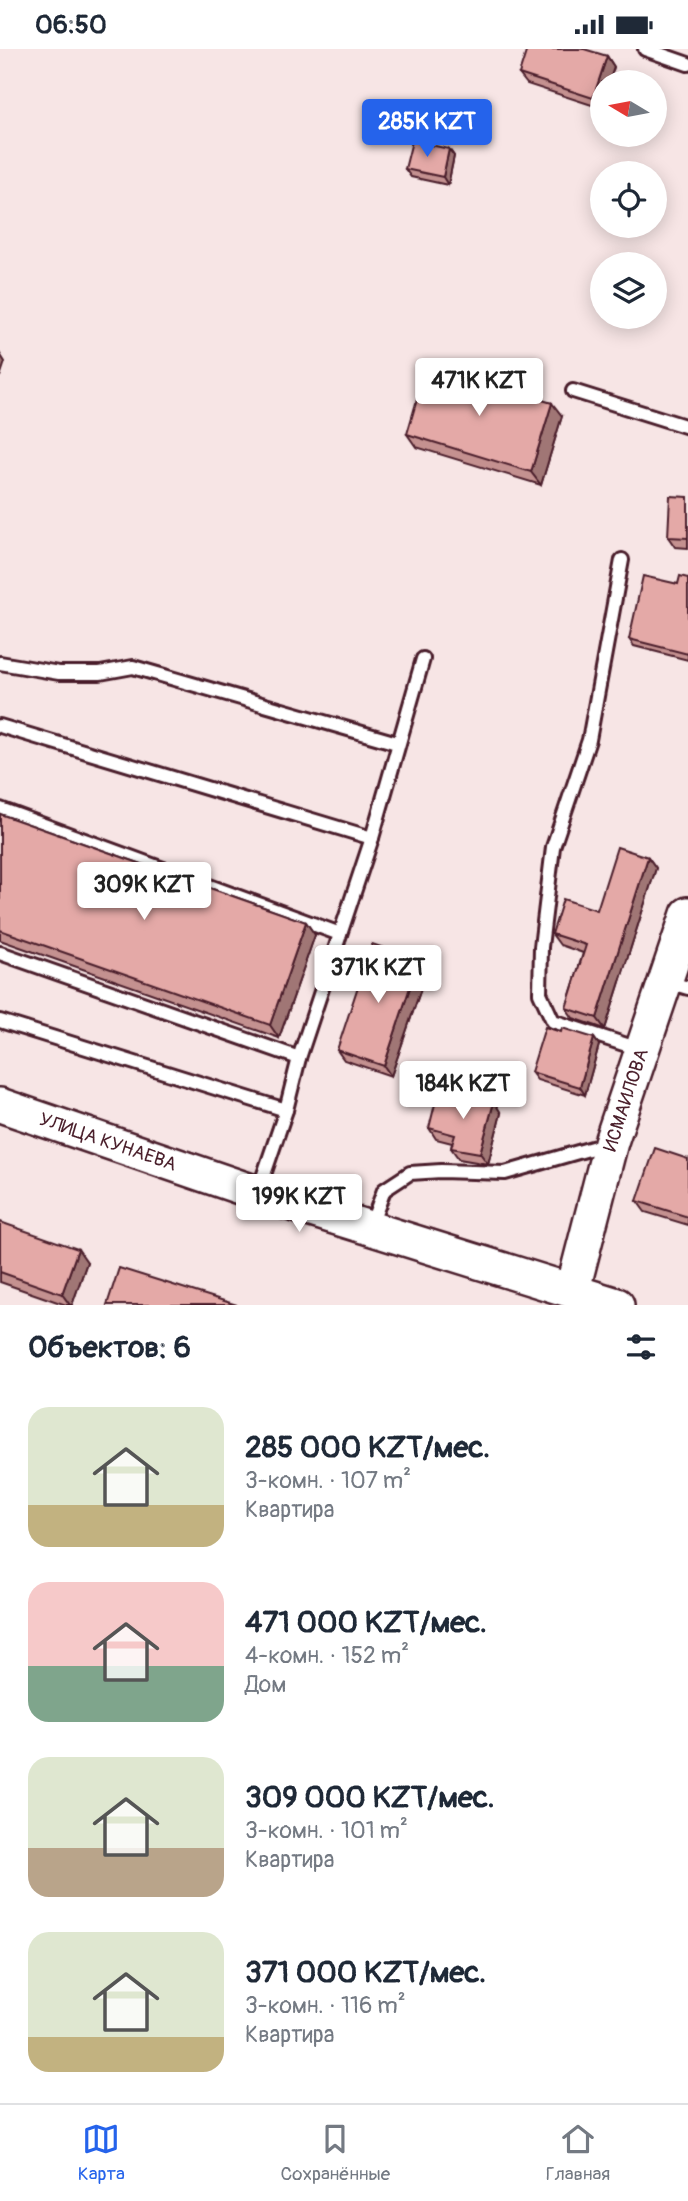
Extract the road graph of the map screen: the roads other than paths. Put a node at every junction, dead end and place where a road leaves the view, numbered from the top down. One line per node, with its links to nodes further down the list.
1 (645, 49): 2 (lane)
2 (688, 64)
3 (573, 391): 4 (lane)
4 (688, 427)
5 (622, 561): 17 (lane)
6 (423, 659): 9 (lane)
7 (0, 663): 9 (lane)
8 (0, 726): 11 (lane)
9 (397, 743): 11 (lane)
10 (0, 809): 13 (lane)
11 (372, 838): 13 (lane)
12 (688, 914): 15 (street, ИСМАИЛОВА)
13 (340, 934): 18 (lane)
14 (0, 953): 18 (lane)
15 (676, 985): 17 (street, ИСМАИЛОВА)
16 (0, 1021): 20 (lane)
17 (642, 1050): 21 (street, ИСМАИЛОВА)
18 (299, 1058): 20 (lane)
19 (0, 1105): 22 (street, УЛИЦА КУНАЕВА)
20 (286, 1109): 22 (lane)
21 (611, 1142): 23 (lane); 24 (street, ИСМАИЛОВА)
22 (257, 1192): 23 (street, УЛИЦА КУНАЕВА)
23 (369, 1228): 24 (street, УЛИЦА КУНАЕВА)
24 (573, 1289): 25 (street, УЛИЦА КУНАЕВА)
25 (617, 1305)

